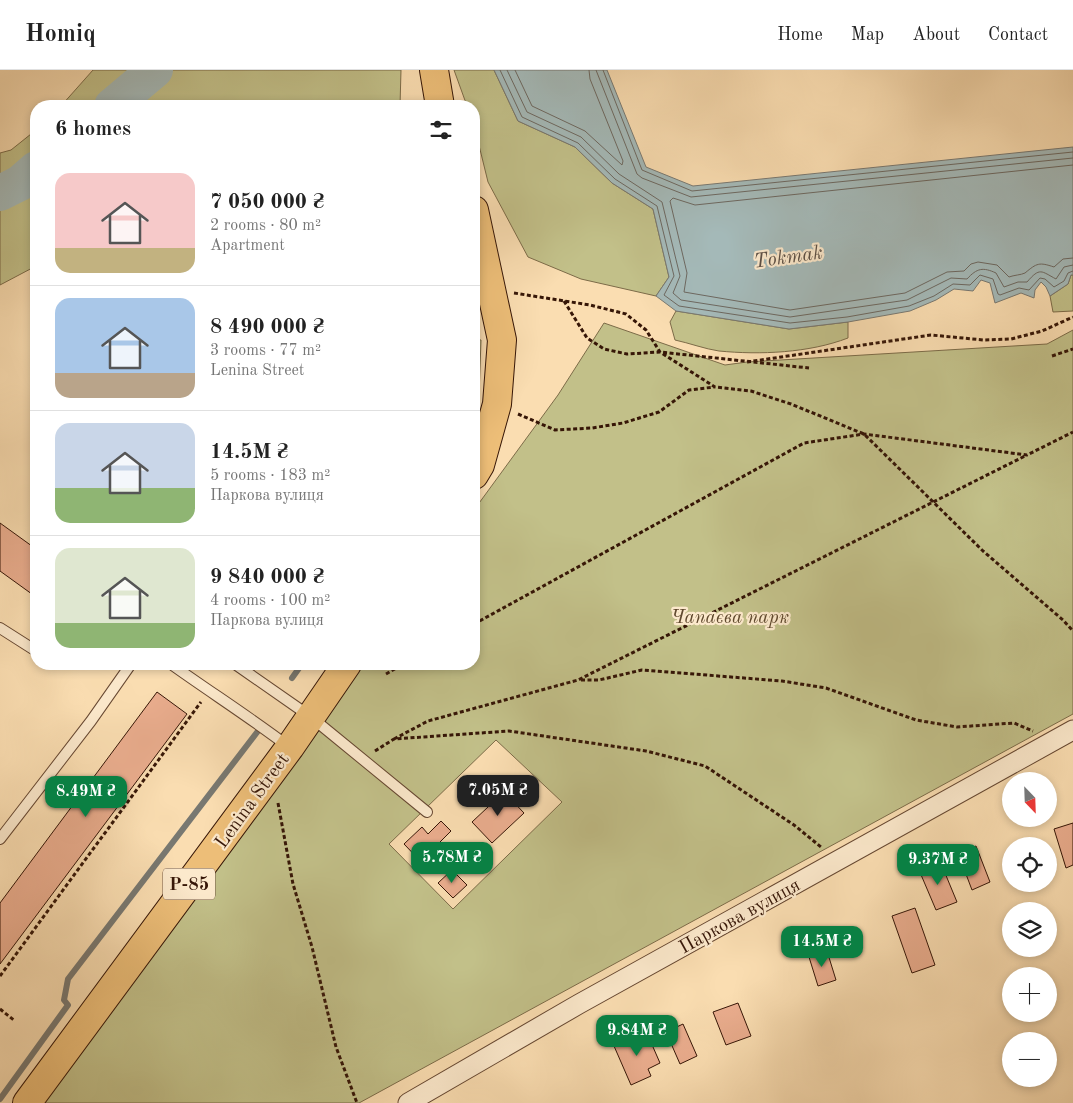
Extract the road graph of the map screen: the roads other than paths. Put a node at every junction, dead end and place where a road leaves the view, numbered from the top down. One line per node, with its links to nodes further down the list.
1 (434, 70): 2 (main road)
2 (439, 100)
3 (480, 238): 4 (main road)
4 (480, 465)
5 (0, 628): 6 (lane)
6 (30, 647)
7 (126, 670): 15 (lane)
8 (180, 670): 13 (lane)
9 (244, 670): 11 (lane)
10 (343, 670): 11 (main road, Lenina Street / Р-85)
11 (311, 717): 13 (main road, Lenina Street / Р-85); 14 (lane)
12 (1073, 730): 17 (street, Паркова вулиця)
13 (290, 747): 16 (main road, Lenina Street / Р-85)
14 (427, 812)
15 (1, 834)
16 (27, 1103)
17 (408, 1103)

